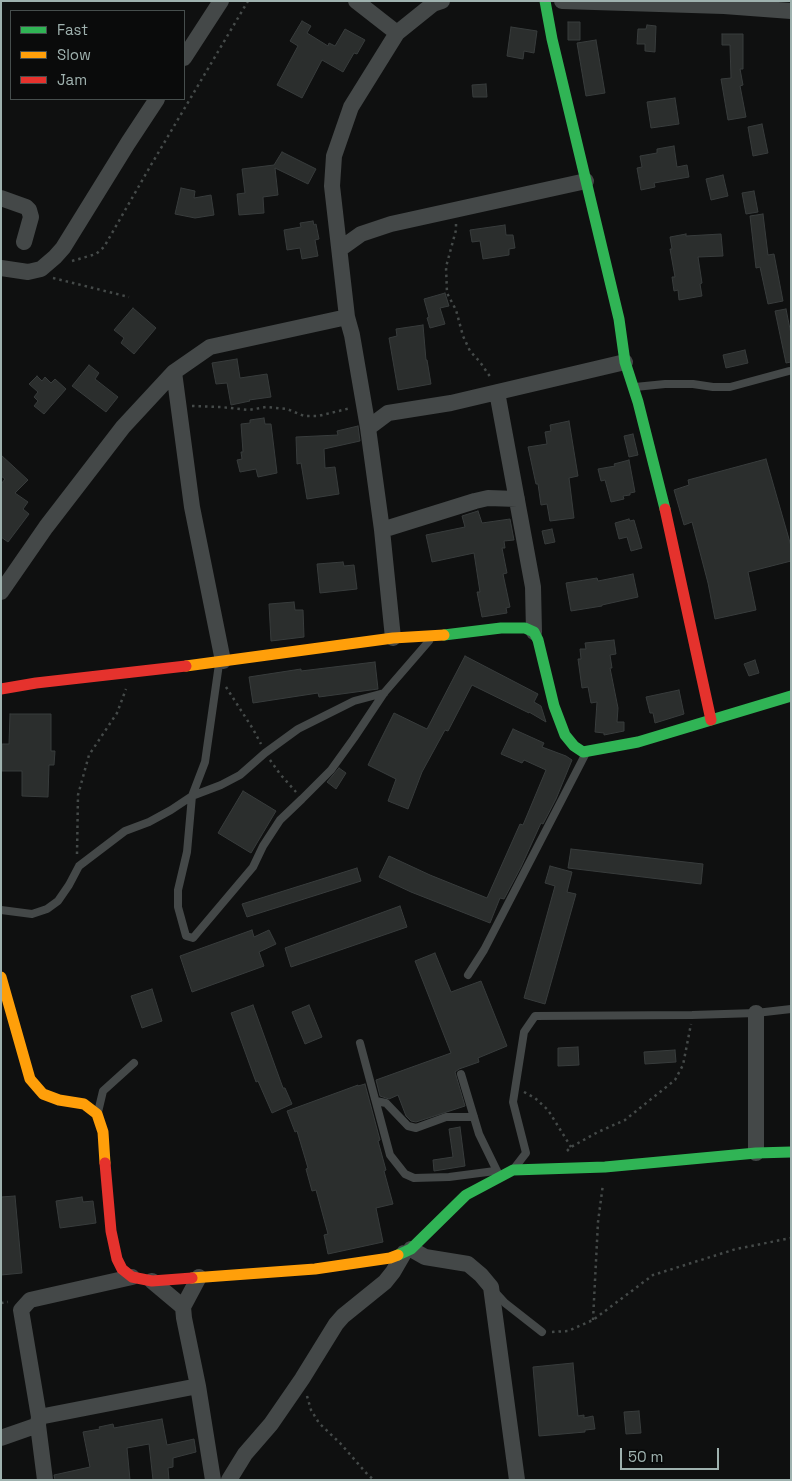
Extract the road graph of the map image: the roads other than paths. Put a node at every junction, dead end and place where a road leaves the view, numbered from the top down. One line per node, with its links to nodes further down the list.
1 (221, 1): 8 (street)
2 (356, 1): 7 (street)
3 (442, 1): 7 (street)
4 (545, 1): 10 (street)
5 (562, 1): 6 (street)
6 (791, 11)
7 (397, 33): 13 (street)
8 (185, 56)
9 (156, 100): 14 (street)
10 (586, 181): 13 (street); 16 (street)
11 (1, 198): 12 (street)
12 (24, 242)
13 (340, 249): 15 (street)
14 (1, 268)
15 (348, 317): 18 (street); 21 (street)
16 (624, 362): 19 (street); 20 (street)
17 (789, 371): 19 (lane)
18 (174, 372): 26 (street); 30 (street)
19 (634, 388): 34 (street)
20 (497, 392): 22 (street); 24 (street)
21 (364, 403): 22 (street); 23 (street)
22 (388, 413): 23 (street)
23 (368, 428): 25 (street)
24 (516, 499): 25 (street); 27 (street)
25 (382, 530): 29 (street)
26 (1, 592)
27 (534, 632): 28 (street); 35 (street)
28 (433, 636): 29 (street); 32 (lane)
29 (393, 638): 30 (street)
30 (220, 666): 31 (street); 36 (lane)
31 (1, 689)
32 (384, 693): 36 (lane); 36 (lane)
33 (791, 696): 34 (street)
34 (711, 720): 35 (street)
35 (587, 751): 38 (lane)
36 (192, 796): 37 (lane)
37 (1, 910)
38 (468, 975)
39 (1, 977): 46 (street)
40 (791, 1009): 41 (lane)
41 (756, 1013): 49 (street); 50 (lane)
42 (360, 1043): 45 (lane)
43 (134, 1063): 46 (lane)
44 (461, 1074): 47 (lane)
45 (376, 1102): 47 (lane); 51 (lane)
46 (97, 1114): 54 (street)
47 (474, 1117): 51 (lane)
48 (791, 1152): 49 (street)
49 (756, 1153): 50 (street)
50 (513, 1170): 51 (street)
51 (499, 1173): 52 (street)
52 (407, 1251): 53 (street); 56 (street); 64 (street)
53 (199, 1276): 55 (street); 57 (street)
54 (132, 1277): 55 (street); 60 (street)
55 (152, 1280): 57 (street)
56 (491, 1287): 58 (lane); 65 (street)
57 (183, 1307): 59 (street)
58 (542, 1332)
59 (198, 1386): 60 (street); 63 (street)
60 (39, 1421): 61 (street); 62 (street)
61 (1, 1438)
62 (45, 1480)
63 (213, 1480)
64 (229, 1480)
65 (517, 1480)

